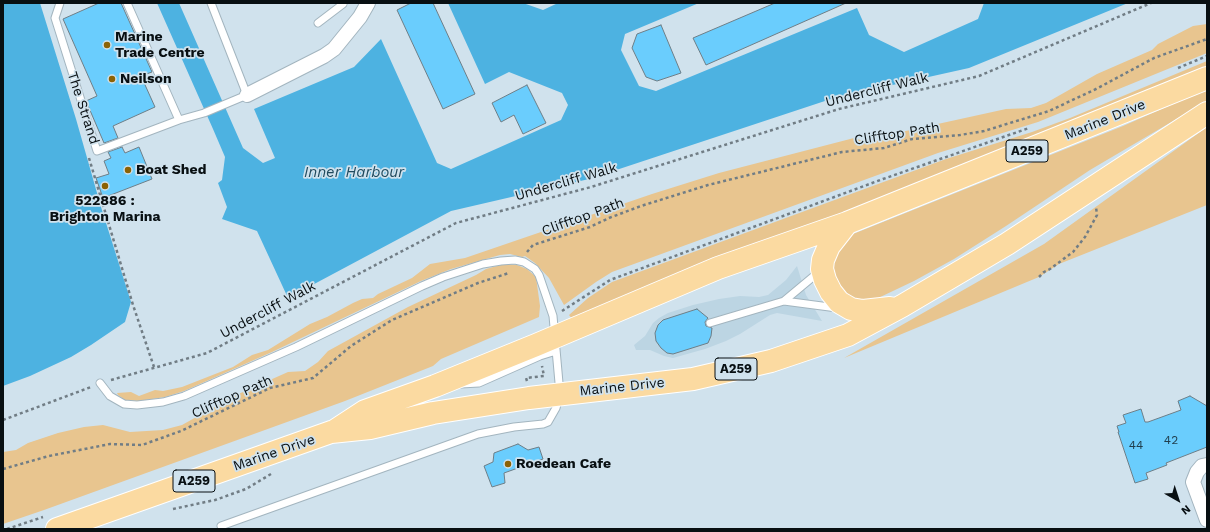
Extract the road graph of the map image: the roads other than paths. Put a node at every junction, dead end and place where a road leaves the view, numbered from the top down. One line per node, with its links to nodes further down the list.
1 (60, 3): 10 (lane, The Strand)
2 (127, 3): 10 (lane)
3 (211, 3): 8 (lane)
4 (368, 3): 8 (street, The Strand)
5 (344, 4): 6 (lane)
6 (318, 23)
7 (1207, 78): 11 (main road, Marine Drive / A259)
8 (241, 97): 10 (lane, The Strand)
9 (1207, 113): 14 (main road, Marine Drive / A259)
10 (179, 120)
11 (847, 223): 12 (main road); 17 (main road, Marine Drive / A259)
12 (822, 268): 13 (lane); 15 (main road)
13 (784, 301): 15 (lane); 16 (lane)
14 (902, 306): 15 (main road, Marine Drive / A259); 19 (main road, Marine Drive / A259)
15 (851, 309)
16 (710, 323)
17 (556, 344): 18 (lane); 19 (lane); 20 (main road, Marine Drive / A259)
18 (100, 383)
19 (560, 394): 20 (main road, Marine Drive / A259); 23 (lane)
20 (331, 432): 24 (main road, Marine Drive / A259)
21 (1207, 465): 22 (street)
22 (1207, 520)
23 (221, 526)
24 (57, 529)

